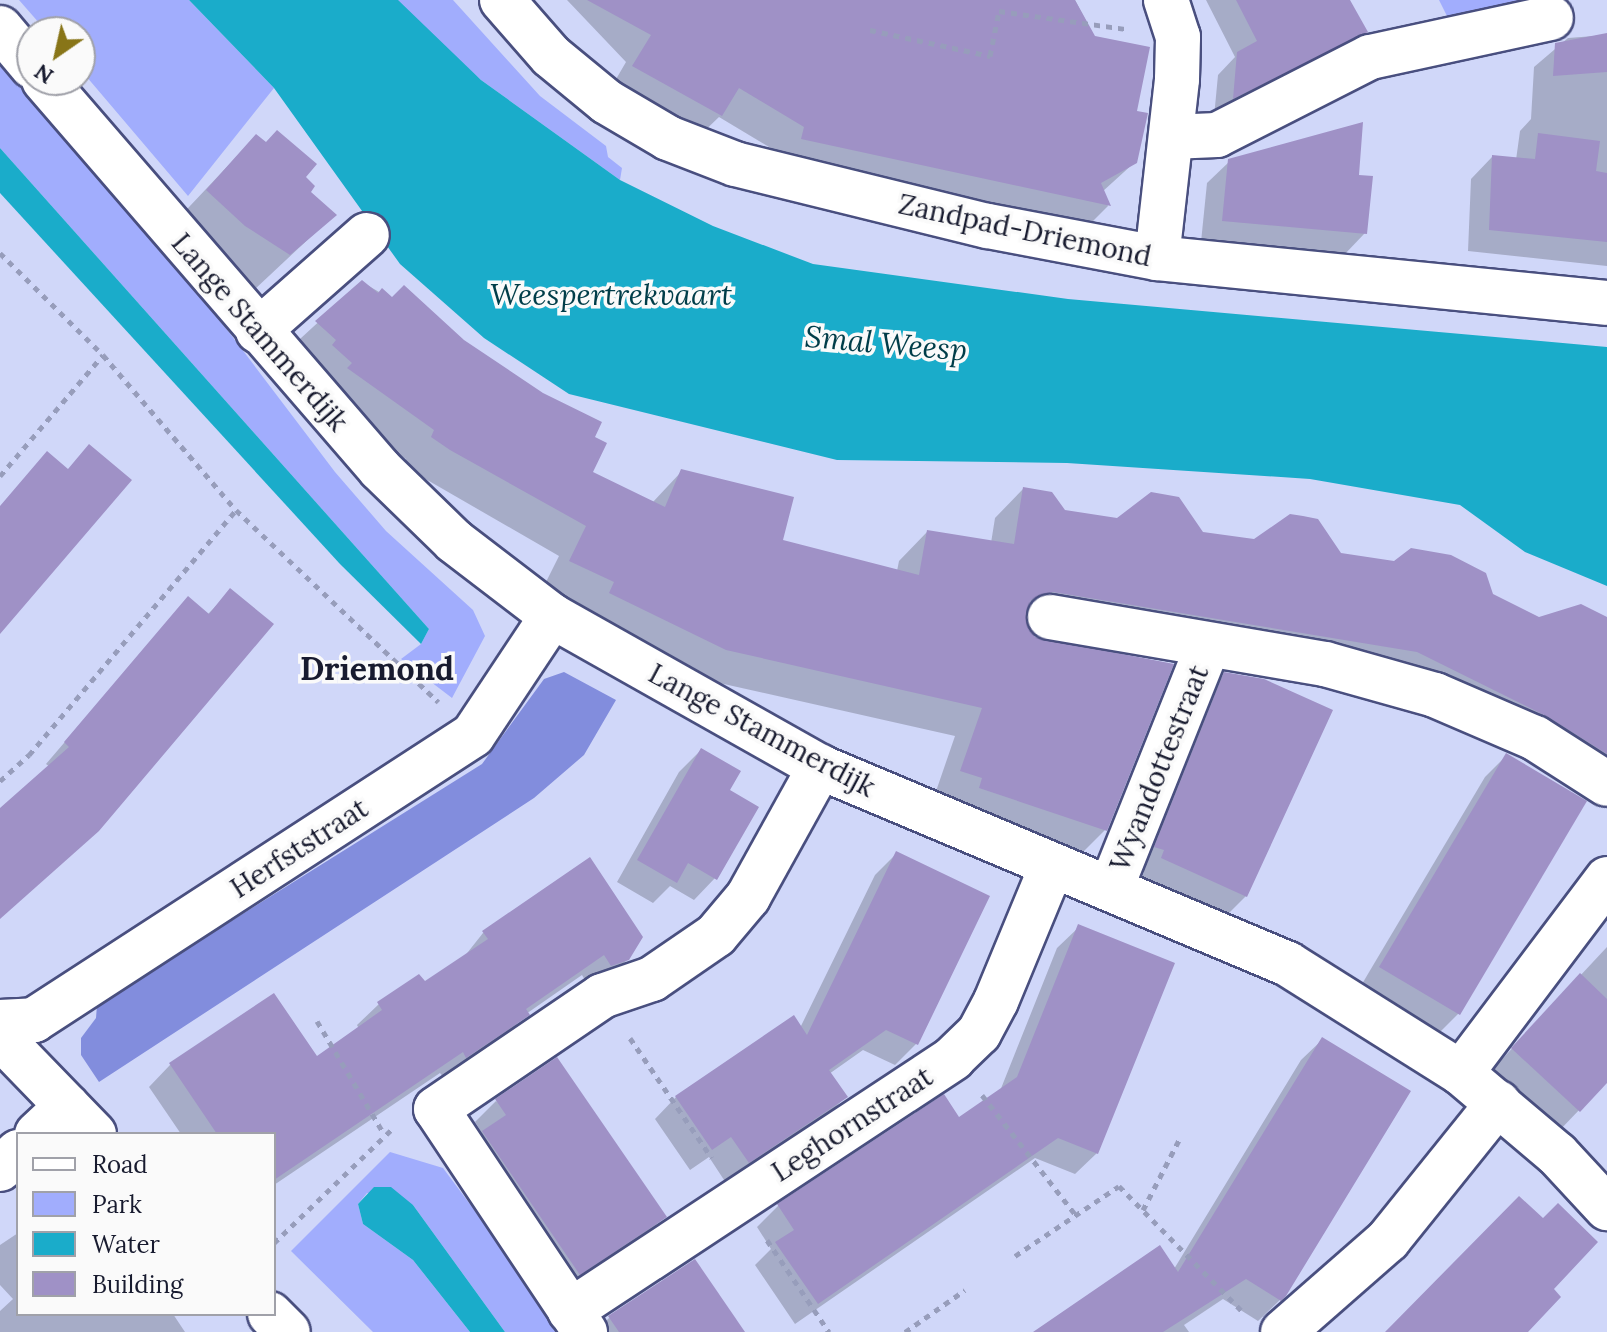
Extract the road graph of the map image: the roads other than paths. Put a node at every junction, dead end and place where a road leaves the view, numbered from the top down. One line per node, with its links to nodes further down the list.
1 (502, 0): 9 (street, Zandpad-Driemond)
2 (1551, 18): 7 (street)
3 (1172, 19): 7 (street)
4 (0, 28): 5 (street)
5 (16, 47)
6 (58, 96): 11 (street, Lange Stammerdijk)
7 (1171, 137): 9 (street)
8 (367, 235): 11 (street)
9 (1157, 258): 10 (street, Zandpad-Driemond)
10 (1607, 303)
11 (258, 331): 12 (street, Lange Stammerdijk)
12 (552, 616): 15 (street, Lange Stammerdijk); 20 (street, Herfststraat)
13 (1050, 617): 14 (street, Wyandottestraat)
14 (1207, 648): 16 (street, Wyandottestraat); 19 (street, Wyandottestraat)
15 (820, 767): 17 (street, Lange Stammerdijk); 28 (street)
16 (1607, 784)
17 (1052, 866): 19 (street, Lange Stammerdijk); 28 (street, Leghornstraat)
18 (1607, 879): 22 (street)
19 (1111, 888): 22 (street, Lange Stammerdijk)
20 (0, 1022)
21 (0, 1037): 24 (street)
22 (1461, 1073): 23 (street, Lange Stammerdijk)
23 (1498, 1103): 27 (street, Lange Stammerdijk); 29 (street)
24 (66, 1125)
25 (16, 1154): 26 (street)
26 (0, 1169)
27 (1607, 1208)
28 (578, 1321)
29 (1267, 1326)

